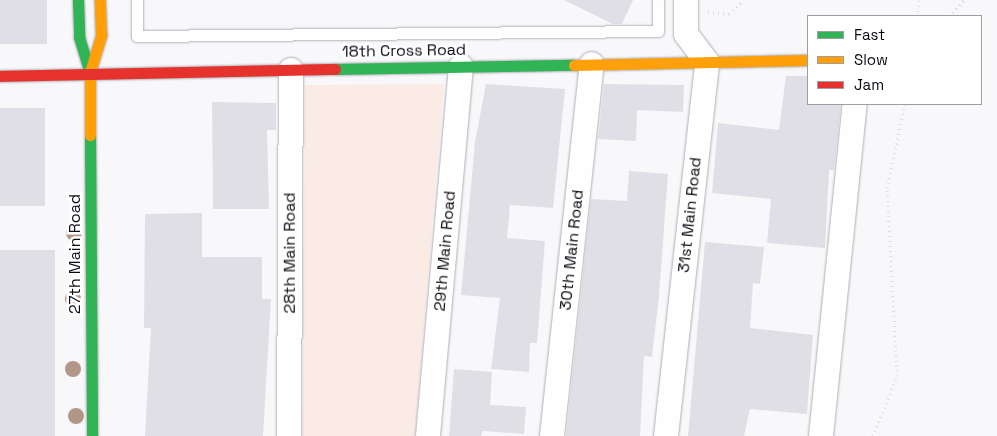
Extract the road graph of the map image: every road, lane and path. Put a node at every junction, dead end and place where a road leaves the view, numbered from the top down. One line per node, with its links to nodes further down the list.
1 (78, 0): 16 (street, 27th Main Road)
2 (100, 0): 16 (street, 27th Main Road)
3 (137, 0): 4 (lane)
4 (658, 0)
5 (919, 0): 9 (path)
6 (964, 0): 10 (path)
7 (742, 2): 8 (path)
8 (686, 4): 12 (street)
9 (917, 15)
10 (950, 15)
11 (807, 60): 12 (street, 18th Cross Road)
12 (707, 62): 13 (street, 18th Cross Road); 24 (street, 31st Main Road)
13 (592, 64): 14 (street, 18th Cross Road); 23 (street, 30th Main Road)
14 (461, 66): 15 (street, 18th Cross Road); 22 (street, 29th Main Road)
15 (291, 70): 16 (street, 18th Cross Road); 21 (street, 28th Main Road)
16 (90, 72): 17 (street, 18th Cross Road); 20 (street, 27th Main Road)
17 (0, 76)
18 (855, 105): 25 (street)
19 (905, 105): 26 (path)
20 (92, 436)
21 (289, 436)
22 (428, 436)
23 (552, 436)
24 (666, 436)
25 (821, 436)
26 (874, 436)

